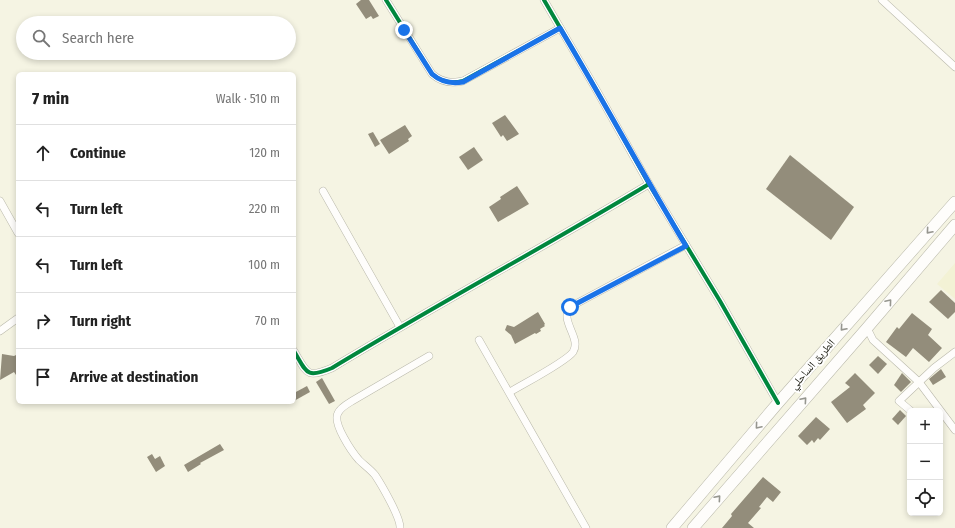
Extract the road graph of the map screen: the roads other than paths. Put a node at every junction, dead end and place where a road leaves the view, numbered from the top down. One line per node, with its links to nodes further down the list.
1 (386, 0): 4 (street)
2 (544, 0): 4 (street)
3 (882, 0): 5 (street)
4 (560, 28): 6 (street)
5 (955, 67)
6 (649, 184): 12 (street); 14 (street)
7 (323, 191): 14 (street)
8 (0, 201): 11 (street)
9 (955, 202): 23 (highway, الطريق الساحلي, one-way to 23)
10 (955, 225): 15 (highway, الطريق الساحلي, one-way to 10)
11 (16, 229)
12 (686, 246): 22 (street); 23 (street)
13 (16, 319): 16 (street)
14 (400, 327): 19 (street)
15 (867, 328): 21 (street); 29 (highway, الطريق الساحلي, one-way to 15)
16 (0, 331)
17 (479, 340): 22 (street)
18 (955, 352): 21 (street)
19 (296, 355)
20 (429, 356): 26 (street)
21 (919, 382): 24 (street); 25 (street)
22 (510, 392): 27 (street)
23 (778, 403): 28 (highway, الطريق الساحلي, one-way to 28)
24 (908, 408)
25 (955, 430)
26 (400, 528)
27 (586, 528)
28 (672, 528)
29 (693, 528)

